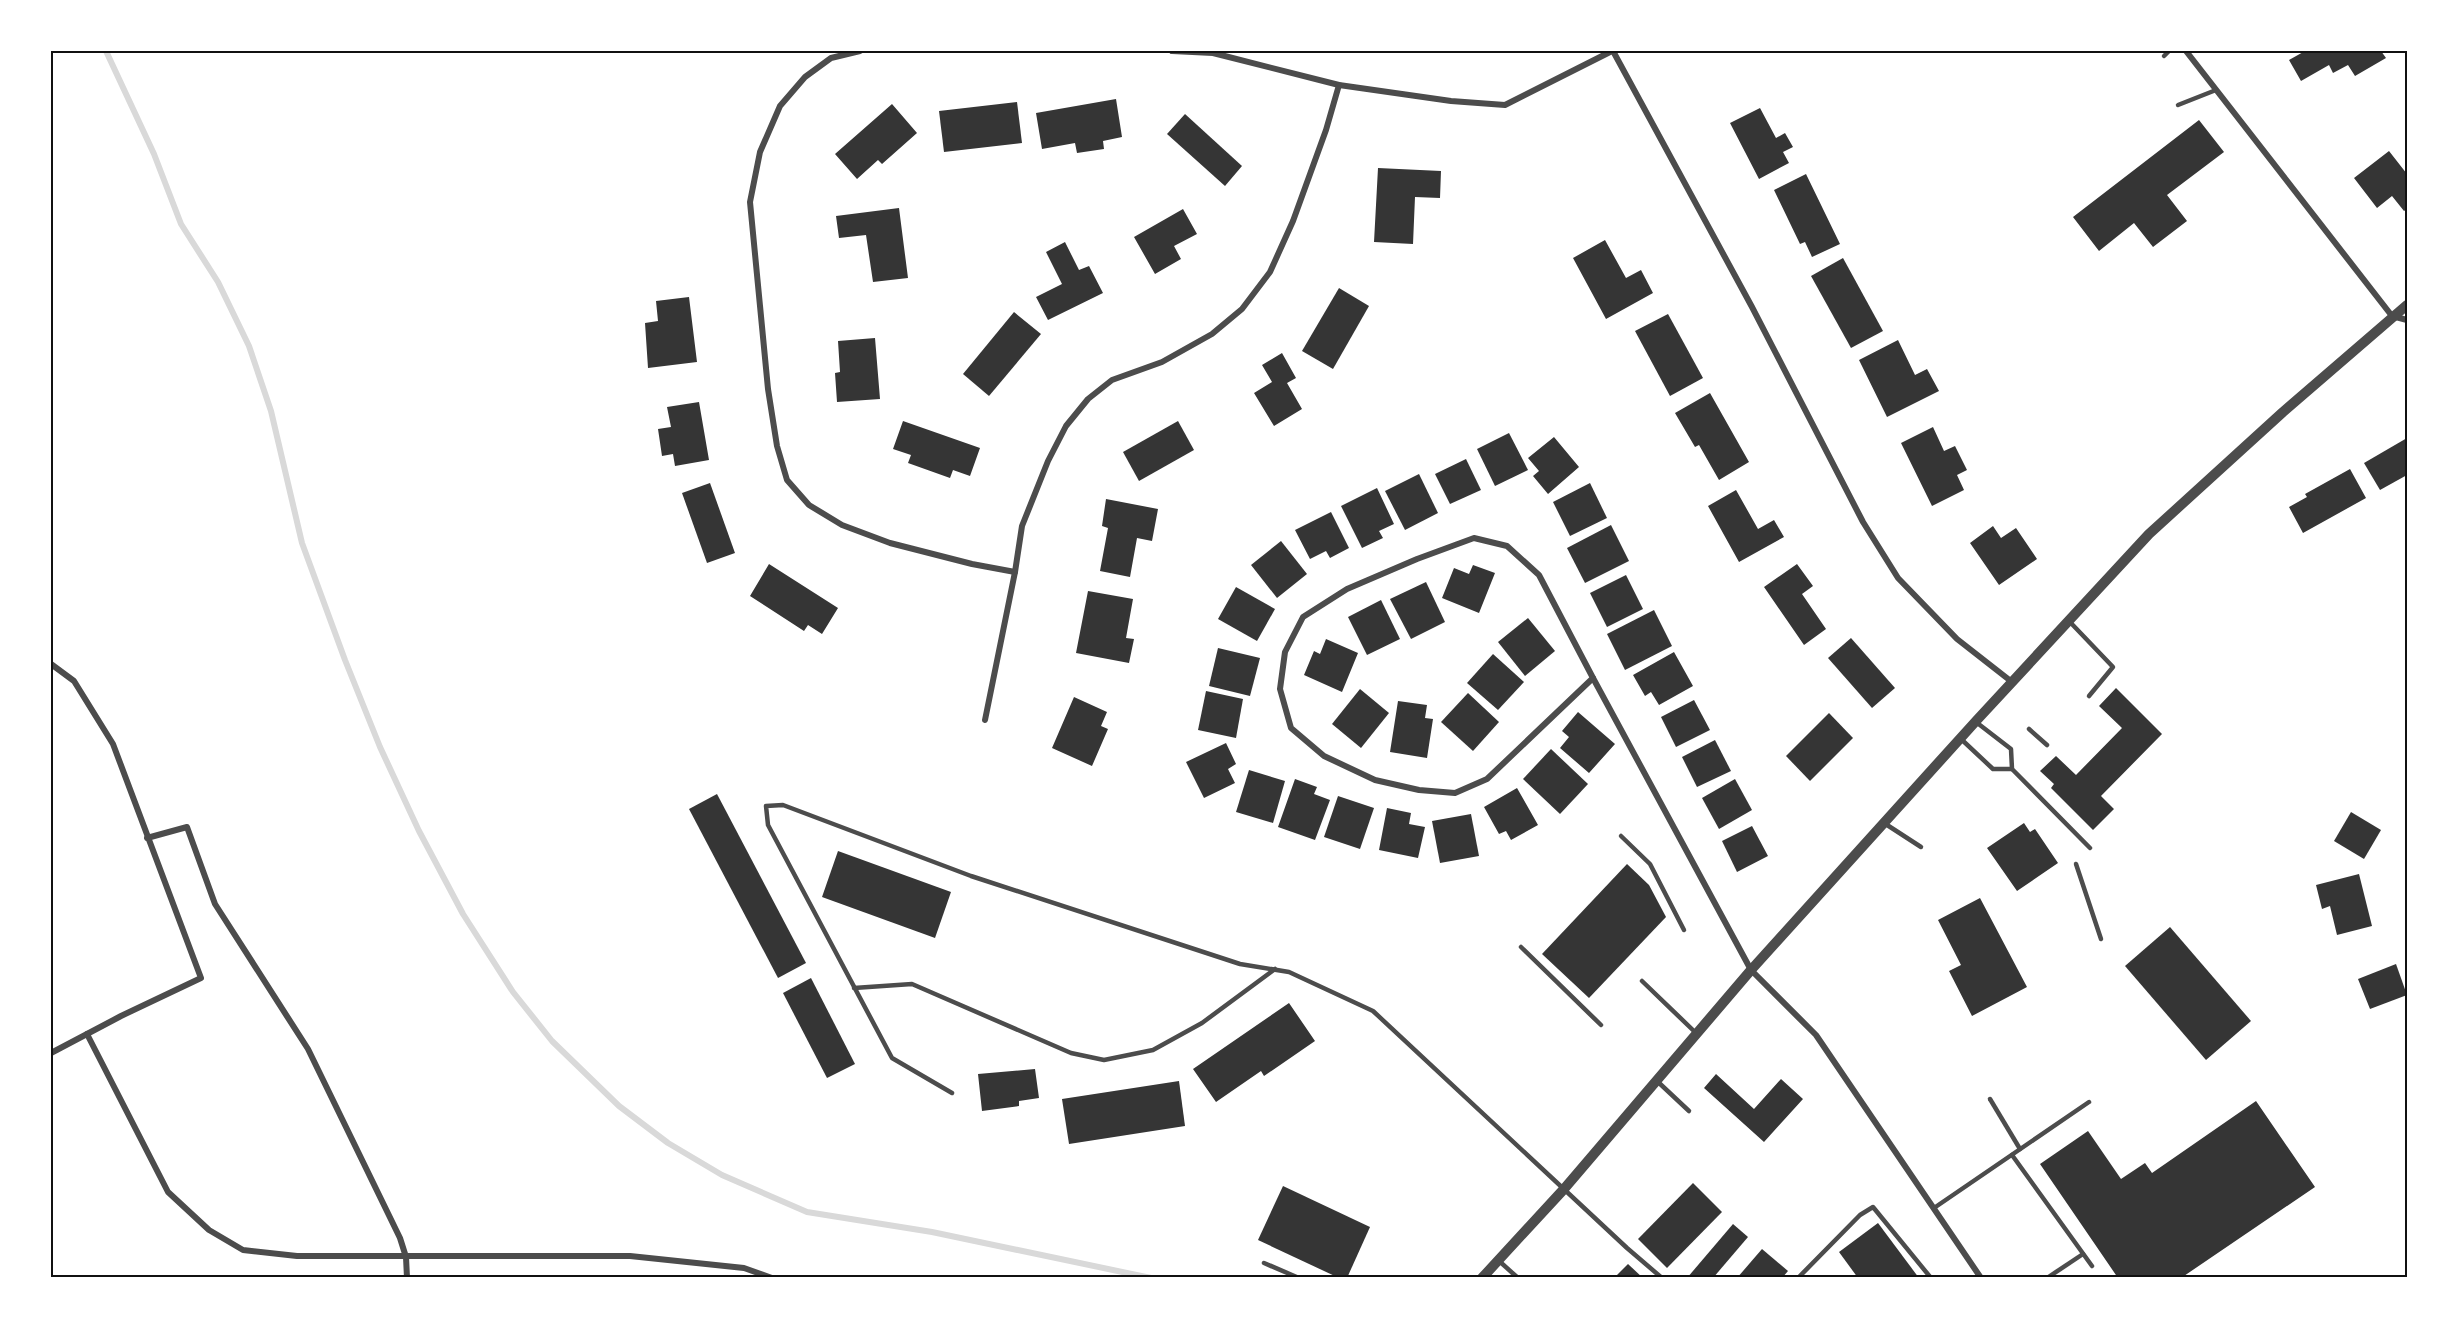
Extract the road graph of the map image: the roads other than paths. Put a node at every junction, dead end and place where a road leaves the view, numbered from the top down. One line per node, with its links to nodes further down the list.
1 (860, 51): 13 (street)
2 (1172, 51): 7 (street)
3 (1612, 51): 7 (street); 17 (street)
4 (2169, 51): 6 (lane)
5 (2186, 51): 8 (street)
6 (2163, 56)
7 (1339, 85): 13 (street)
8 (2216, 90): 9 (lane); 11 (street)
9 (2178, 105)
10 (2407, 305): 11 (street)
11 (2392, 316): 12 (street); 14 (street)
12 (2407, 320)
13 (1015, 572): 19 (street)
14 (2069, 621): 17 (street); 18 (lane)
15 (51, 664): 27 (street)
16 (1593, 678): 16 (street); 35 (street)
17 (2012, 682): 20 (street)
18 (2089, 696)
19 (985, 720)
20 (1976, 721): 22 (street); 24 (lane)
21 (2029, 729): 23 (lane)
22 (1960, 739): 24 (lane); 25 (street)
23 (2047, 745)
24 (2013, 770): 29 (lane)
25 (1884, 823): 28 (lane); 35 (street)
26 (1621, 836): 31 (lane)
27 (147, 838): 39 (street); 52 (street)
28 (1921, 847)
29 (2090, 848)
30 (2076, 864): 32 (lane)
31 (1684, 930)
32 (2102, 939)
33 (1521, 946): 38 (lane)
34 (1275, 969): 37 (lane); 37 (lane); 49 (lane)
35 (1751, 970): 40 (street); 50 (street)
36 (1641, 981): 40 (lane)
37 (854, 988): 43 (lane)
38 (1601, 1025)
39 (87, 1034): 41 (street); 52 (street)
40 (1697, 1034): 42 (street)
41 (51, 1053)
42 (1657, 1081): 46 (lane); 49 (street)
43 (952, 1093)
44 (1990, 1099): 47 (lane)
45 (2090, 1102): 47 (lane)
46 (1689, 1111)
47 (2020, 1149): 48 (lane)
48 (2012, 1155): 50 (lane); 51 (lane)
49 (1564, 1190): 53 (street); 61 (lane)
50 (1934, 1208): 64 (street)
51 (2083, 1254): 55 (lane); 65 (lane)
52 (406, 1257): 56 (street); 57 (street)
53 (1498, 1260): 59 (street); 60 (lane)
54 (1264, 1263): 58 (lane)
55 (2092, 1266)
56 (408, 1278)
57 (772, 1278)
58 (1299, 1278)
59 (1482, 1278)
60 (1518, 1278)
61 (1662, 1278)
62 (1798, 1278): 63 (lane)
63 (1931, 1278)
64 (1981, 1278)
65 (2047, 1278)

